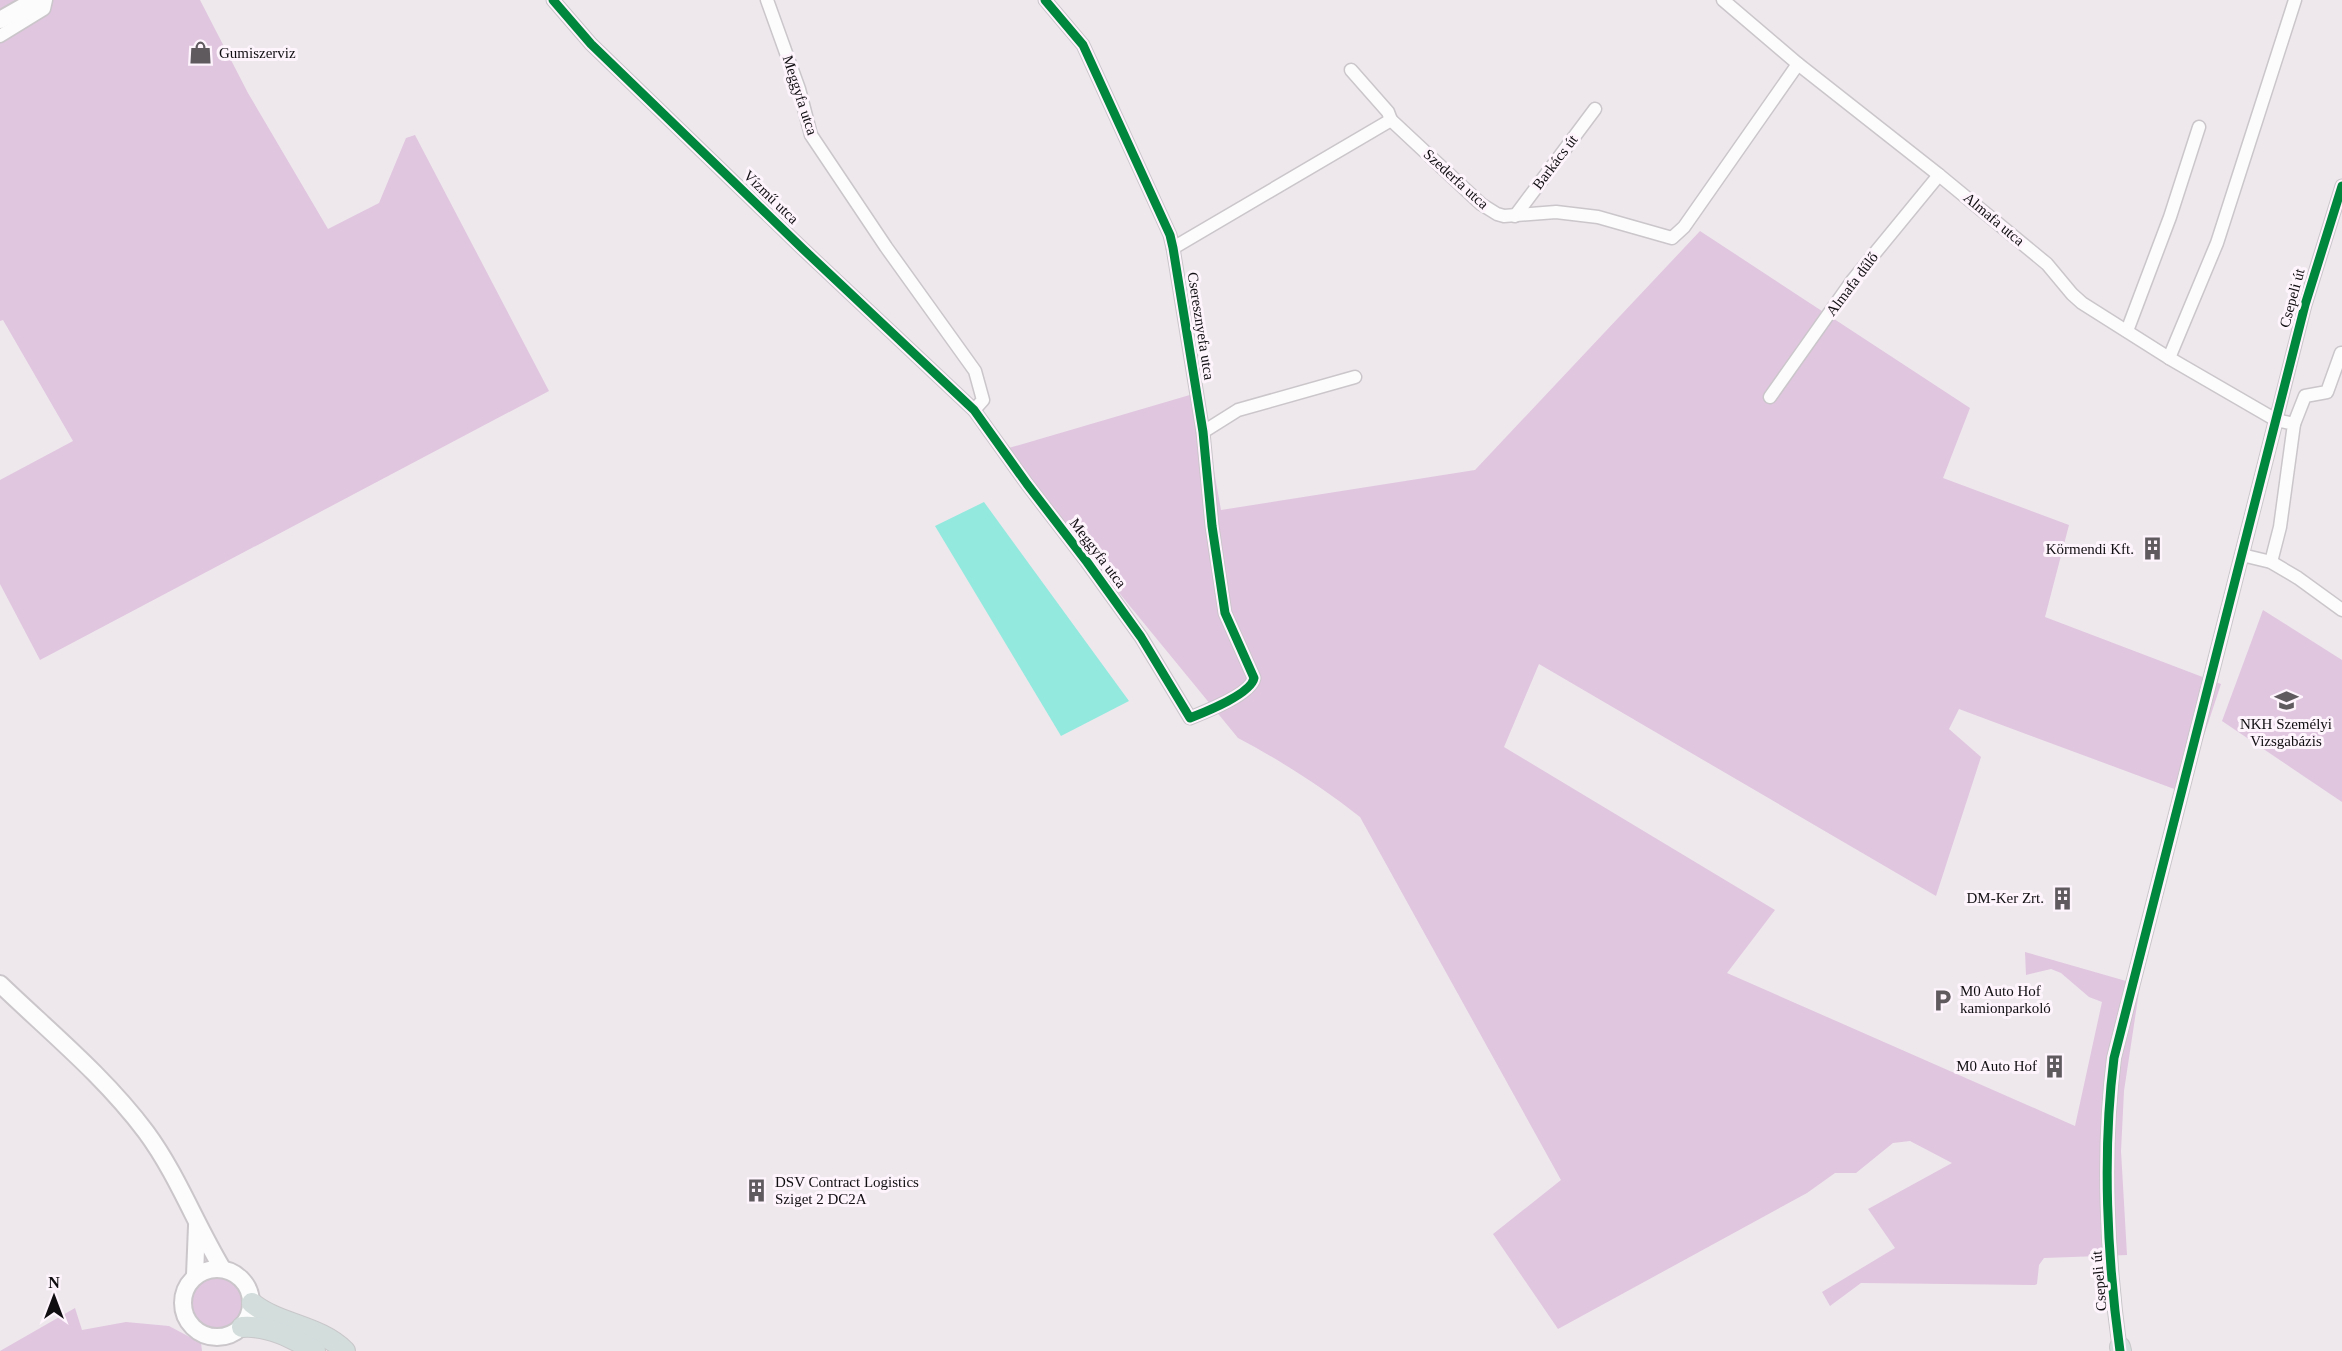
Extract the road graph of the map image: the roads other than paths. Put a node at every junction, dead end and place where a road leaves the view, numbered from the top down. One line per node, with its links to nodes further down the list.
1 (35, 0): 8 (main road)
2 (46, 0): 9 (street)
3 (553, 0): 24 (street, Vízmű utca)
4 (767, 0): 24 (street, Meggyfa utca)
5 (1045, 0): 18 (street, Cseresznyefa utca)
6 (1723, 0): 10 (street, Almafa utca)
7 (2295, 0): 21 (street)
8 (0, 20)
9 (0, 36)
10 (1798, 64): 15 (street, Almafa utca); 17 (street, Szederfa utca)
11 (1352, 70): 13 (street, Szederfa utca)
12 (1595, 109): 17 (street, Barkács út)
13 (1391, 120): 17 (street, Szederfa utca); 18 (street)
14 (2199, 127): 19 (street)
15 (1939, 175): 19 (street, Almafa utca); 23 (street, Almafa dűlő)
16 (2342, 186): 25 (street, Csepeli út)
17 (1515, 216)
18 (1173, 248): 27 (street, Cseresznyefa utca)
19 (2127, 331): 21 (street, Almafa utca)
20 (2341, 353): 26 (street)
21 (2169, 358): 25 (street, Almafa utca)
22 (1355, 377): 27 (street)
23 (1770, 397)
24 (974, 410): 31 (street, Meggyfa utca)
25 (2276, 420): 26 (street, Almafa utca); 28 (street, Csepeli út)
26 (2294, 424): 29 (street)
27 (1203, 432): 31 (street, Cseresznyefa utca)
28 (2242, 555): 29 (street); 39 (street, Csepeli út)
29 (2271, 562): 30 (street)
30 (2342, 610)
31 (1254, 682)
32 (0, 984): 33 (main road)
33 (197, 1226): 34 (main road); 35 (main road)
34 (222, 1268): 35 (main road); 36 (main road)
35 (195, 1275): 38 (main road)
36 (252, 1303): 37 (main road); 42 (highway)
37 (237, 1330): 38 (main road); 40 (main road); 41 (highway)
38 (211, 1344)
39 (2120, 1350)
40 (229, 1351)
41 (315, 1351)
42 (345, 1351)

